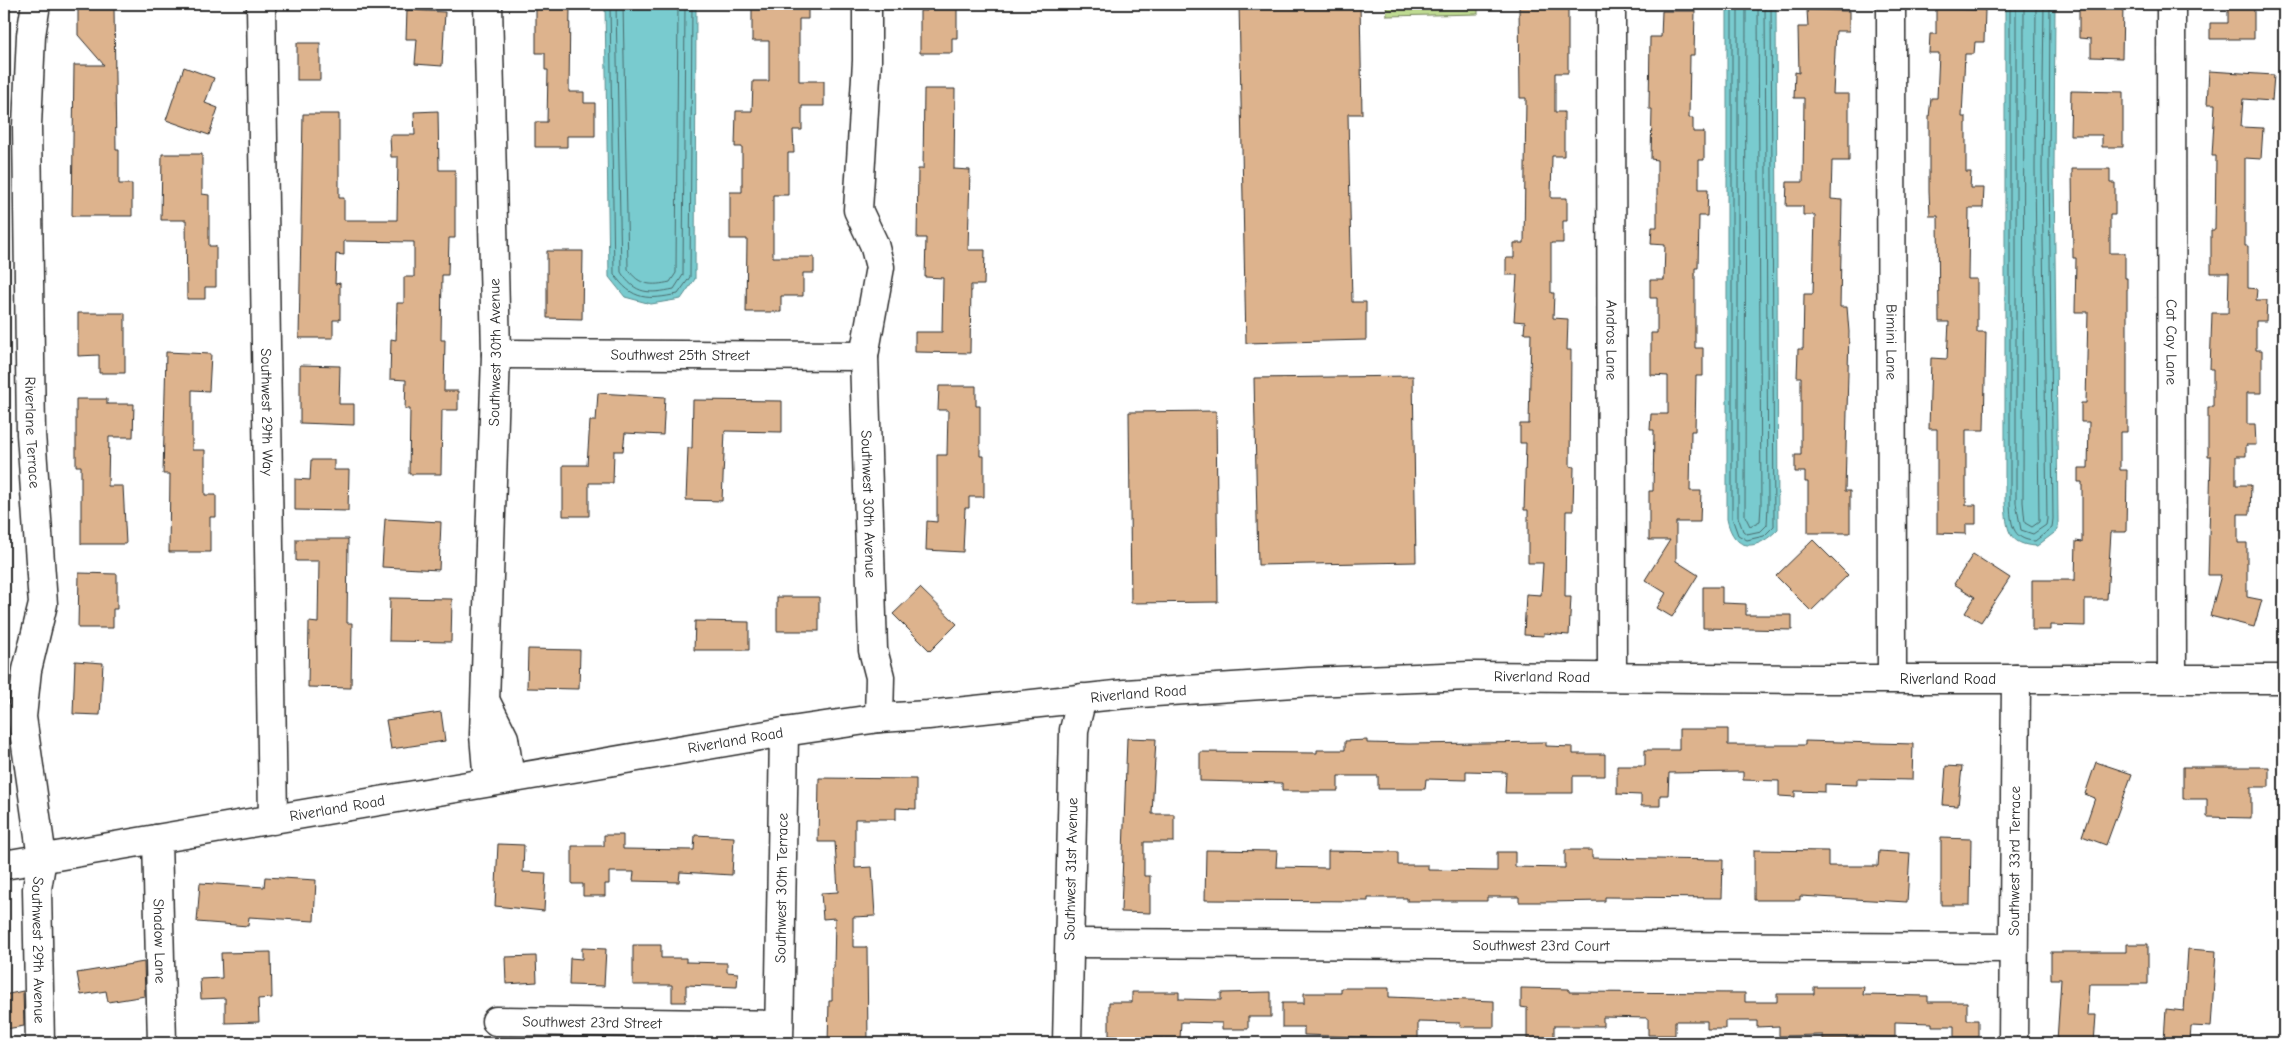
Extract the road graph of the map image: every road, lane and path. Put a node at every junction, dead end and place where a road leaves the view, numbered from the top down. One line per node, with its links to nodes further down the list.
1 (36, 4): 21 (street, Riverlane Terrace)
2 (261, 4): 19 (street, Southwest 29th Way)
3 (488, 4): 8 (street, Southwest 30th Avenue)
4 (867, 4): 9 (street, Southwest 30th Avenue)
5 (1611, 4): 10 (street, Andros Lane)
6 (1891, 4): 11 (street, Bimini Lane)
7 (2171, 4): 12 (street, Cat Cay Lane)
8 (496, 354): 9 (street, Southwest 25th Street); 18 (street, Southwest 30th Avenue)
9 (864, 356): 16 (street, Southwest 30th Avenue)
10 (1612, 676): 11 (street, Riverland Road); 15 (street, Riverland Road)
11 (1892, 678): 13 (street, Riverland Road)
12 (2172, 678): 13 (street, Riverland Road); 14 (street, Riverland Road)
13 (2016, 679): 24 (street, Southwest 33rd Terrace)
14 (2284, 679)
15 (1082, 698): 16 (street, Riverland Road); 23 (street, Southwest 31st Avenue)
16 (871, 719): 17 (street, Riverland Road)
17 (784, 732): 18 (street, Riverland Road); 26 (street, Southwest 30th Terrace)
18 (499, 780): 19 (street, Riverland Road)
19 (273, 820): 20 (street, Riverland Road)
20 (157, 839): 21 (street, Riverland Road); 28 (street, Shadow Lane)
21 (42, 858): 22 (street, Riverland Road); 27 (street, Southwest 29th Avenue)
22 (4, 865)
23 (1070, 943): 24 (street, Southwest 23rd Court); 29 (street, Southwest 31st Avenue)
24 (2013, 948): 30 (street, Southwest 33rd Terrace)
25 (496, 1021): 26 (street, Southwest 23rd Street)
26 (779, 1034)
27 (40, 1043)
28 (162, 1043)
29 (1067, 1043)
30 (2013, 1043)

